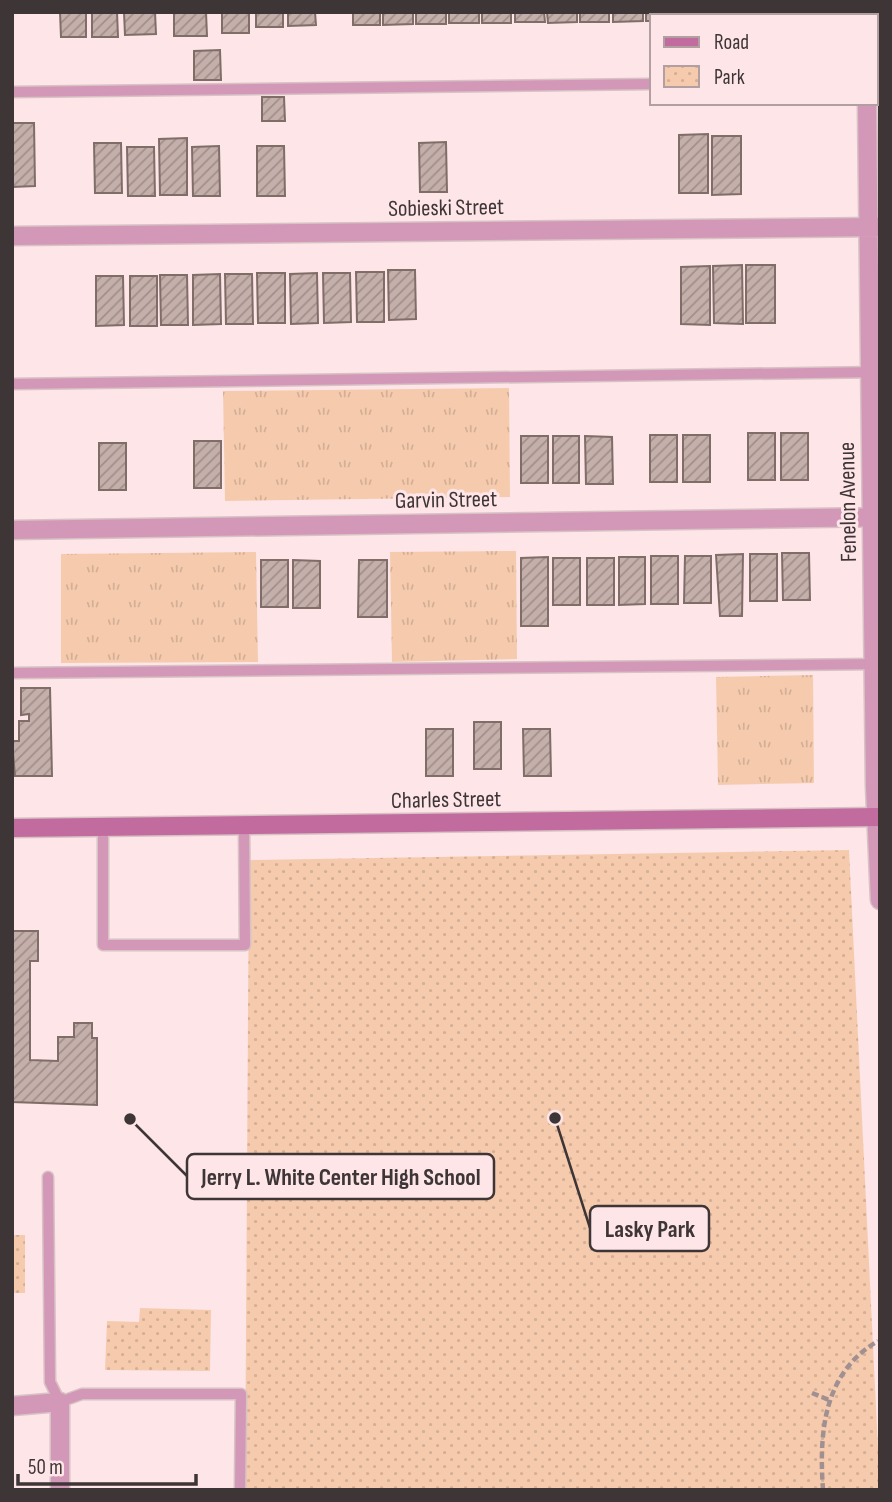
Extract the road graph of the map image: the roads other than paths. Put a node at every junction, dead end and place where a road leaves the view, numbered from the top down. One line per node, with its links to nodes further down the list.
1 (650, 84): 2 (lane)
2 (12, 92)
3 (867, 105): 4 (street, Fenelon Avenue)
4 (874, 227): 5 (street, Sobieski Street); 6 (street, Fenelon Avenue)
5 (12, 236)
6 (875, 372): 7 (lane); 8 (street, Fenelon Avenue)
7 (12, 384)
8 (876, 517): 9 (street, Garvin Street); 10 (street, Fenelon Avenue)
9 (12, 530)
10 (877, 664): 11 (lane); 12 (street, Fenelon Avenue)
11 (12, 673)
12 (878, 817): 13 (street, Charles Street); 16 (street, Fenelon Avenue)
13 (244, 826): 14 (street, Charles Street); 14 (lane)
14 (103, 827): 15 (street, Charles Street)
15 (12, 828)
16 (880, 900)
17 (48, 1177): 18 (lane)
18 (60, 1402): 19 (street); 20 (street); 21 (lane)
19 (12, 1405)
20 (60, 1490)
21 (240, 1490)

